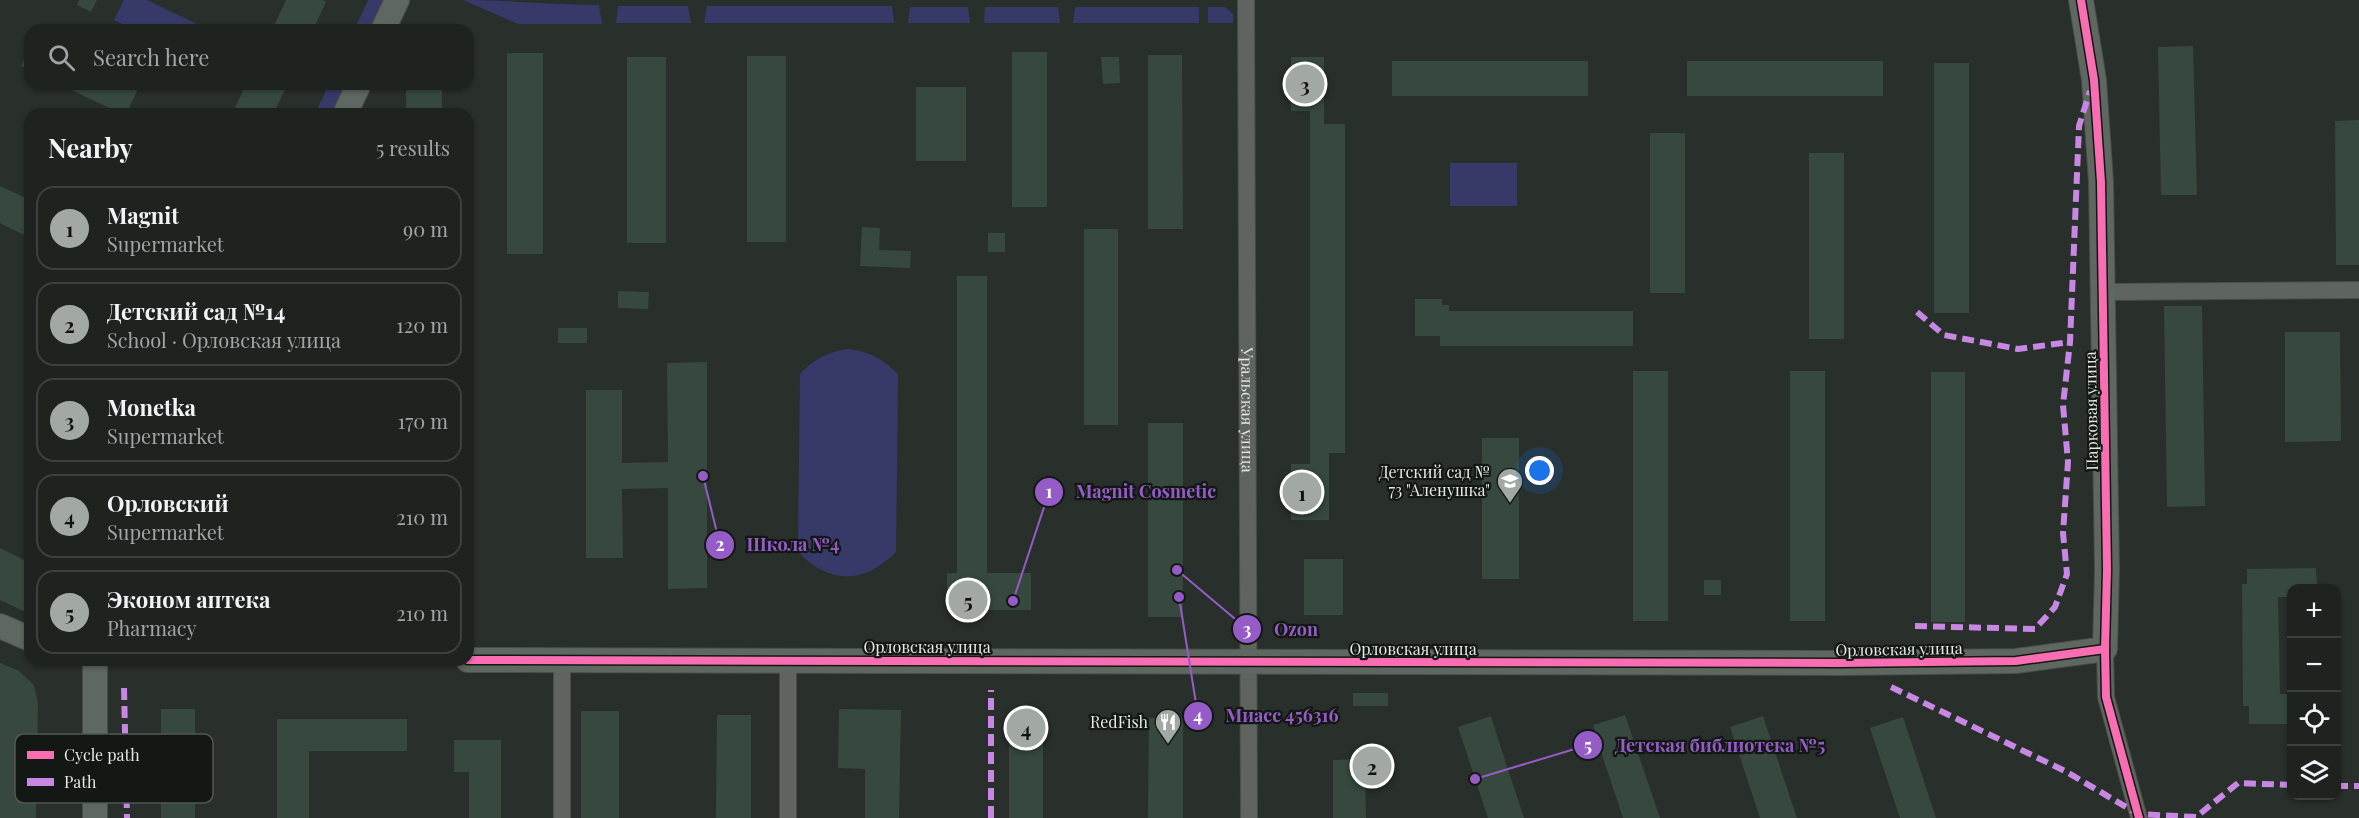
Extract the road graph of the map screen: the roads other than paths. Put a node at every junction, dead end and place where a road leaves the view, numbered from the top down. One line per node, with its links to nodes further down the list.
1 (397, 0): 4 (street)
2 (1246, 0): 15 (street, Уральская улица)
3 (2081, 0): 8 (street, Парковая улица)
4 (386, 24)
5 (355, 90): 6 (street)
6 (348, 108)
7 (2359, 290): 8 (street)
8 (2103, 292): 11 (street, Парковая улица)
9 (0, 626): 10 (street)
10 (24, 636)
11 (2105, 649): 15 (street, Орловская улица); 21 (street, Парковая улица)
12 (474, 660): 13 (street, Орловская улица)
13 (562, 660): 14 (street, Орловская улица); 18 (street)
14 (788, 661): 15 (street, Орловская улица); 19 (street)
15 (1249, 662): 20 (street, Уральская улица)
16 (95, 666): 17 (street)
17 (95, 734)
18 (562, 818)
19 (788, 818)
20 (1249, 818)
21 (2139, 818)

